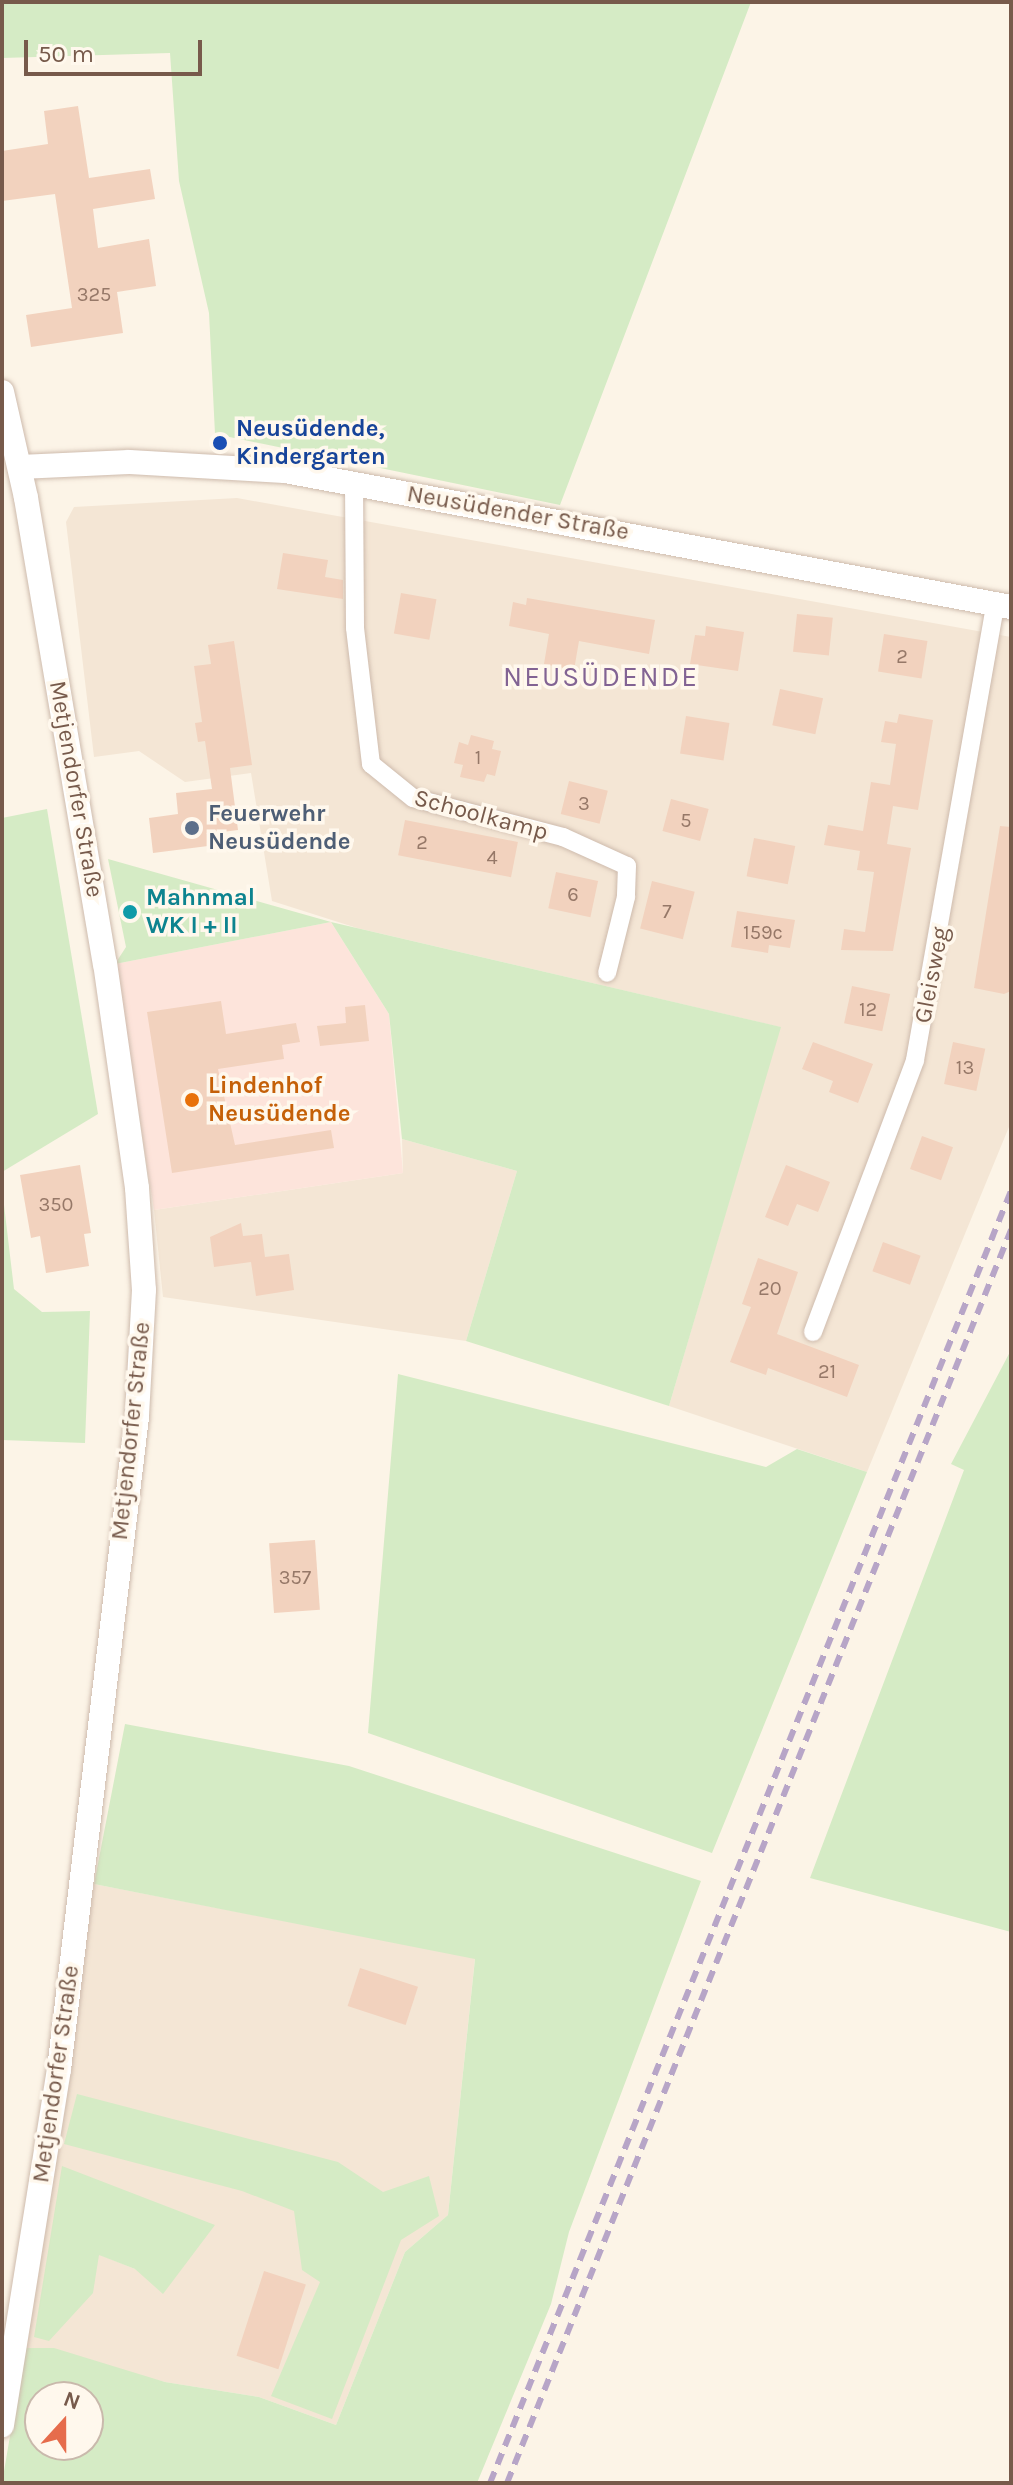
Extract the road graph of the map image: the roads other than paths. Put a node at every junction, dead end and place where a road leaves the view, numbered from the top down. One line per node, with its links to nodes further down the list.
1 (2, 392): 2 (street, Metjendorfer Straße)
2 (20, 467): 3 (street, Neusüdender Straße); 7 (street, Metjendorfer Straße)
3 (354, 483): 4 (street, Neusüdender Straße); 5 (street, Schoolkamp)
4 (1003, 605): 6 (street, Gleisweg)
5 (607, 973)
6 (813, 1332)
7 (2, 2425)

